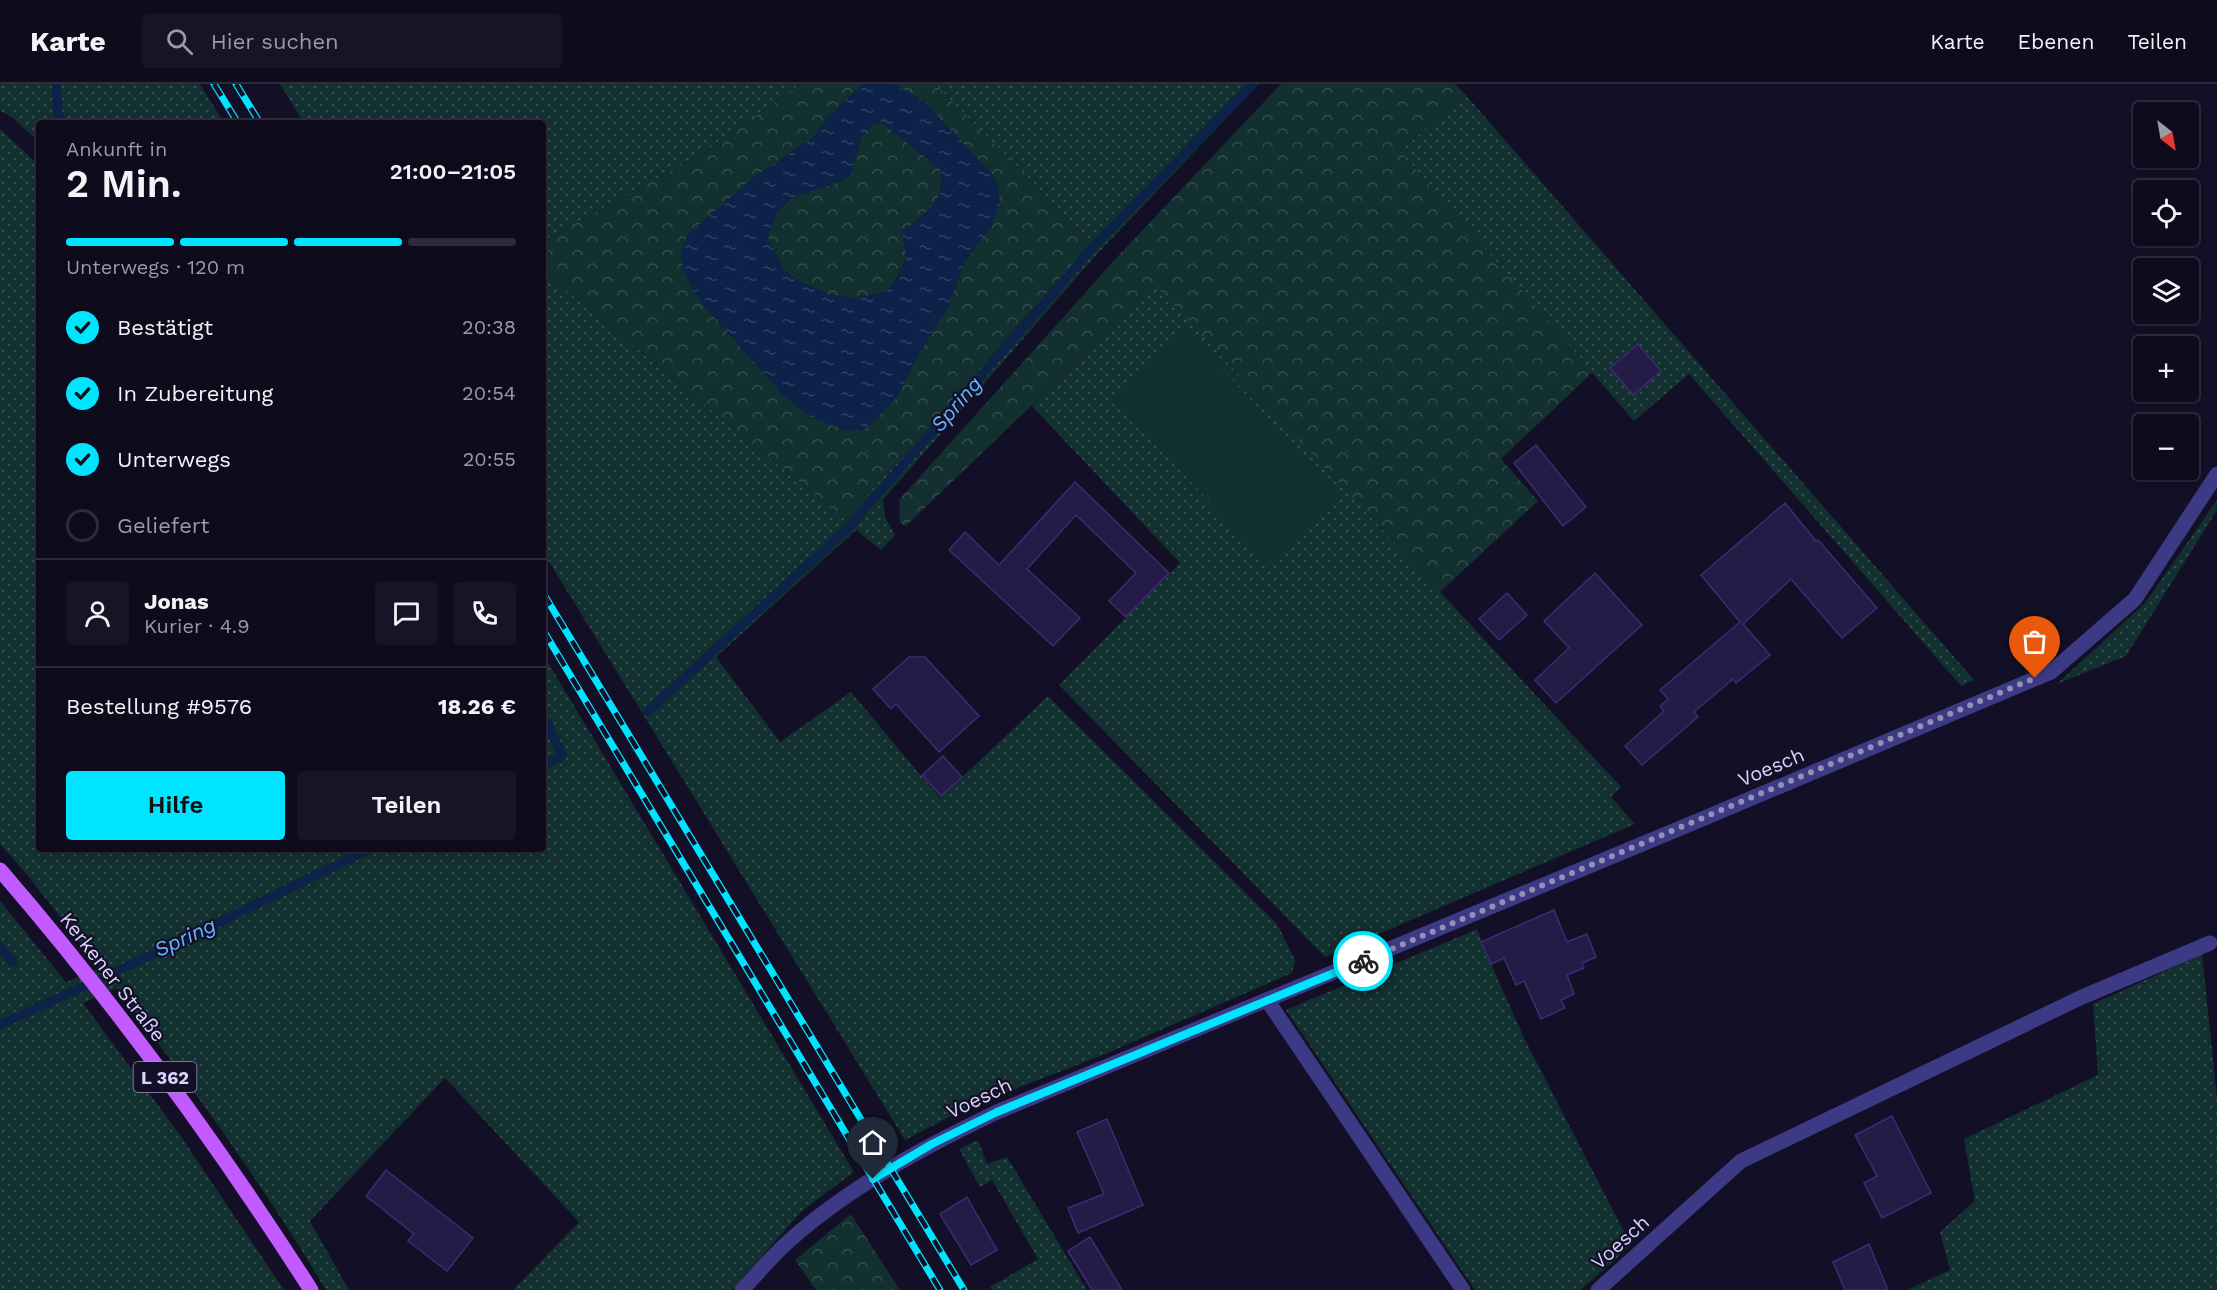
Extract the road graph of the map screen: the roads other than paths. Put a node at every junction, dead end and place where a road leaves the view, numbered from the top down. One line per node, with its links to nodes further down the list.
1 (2217, 474): 4 (street, Voesch)
2 (0, 870): 5 (main road, Kerkener Straße / L 362)
3 (2210, 943): 8 (street, Voesch)
4 (1267, 1000): 6 (street, Voesch); 7 (street)
5 (311, 1290)
6 (742, 1290)
7 (1463, 1290)
8 (1598, 1290)

